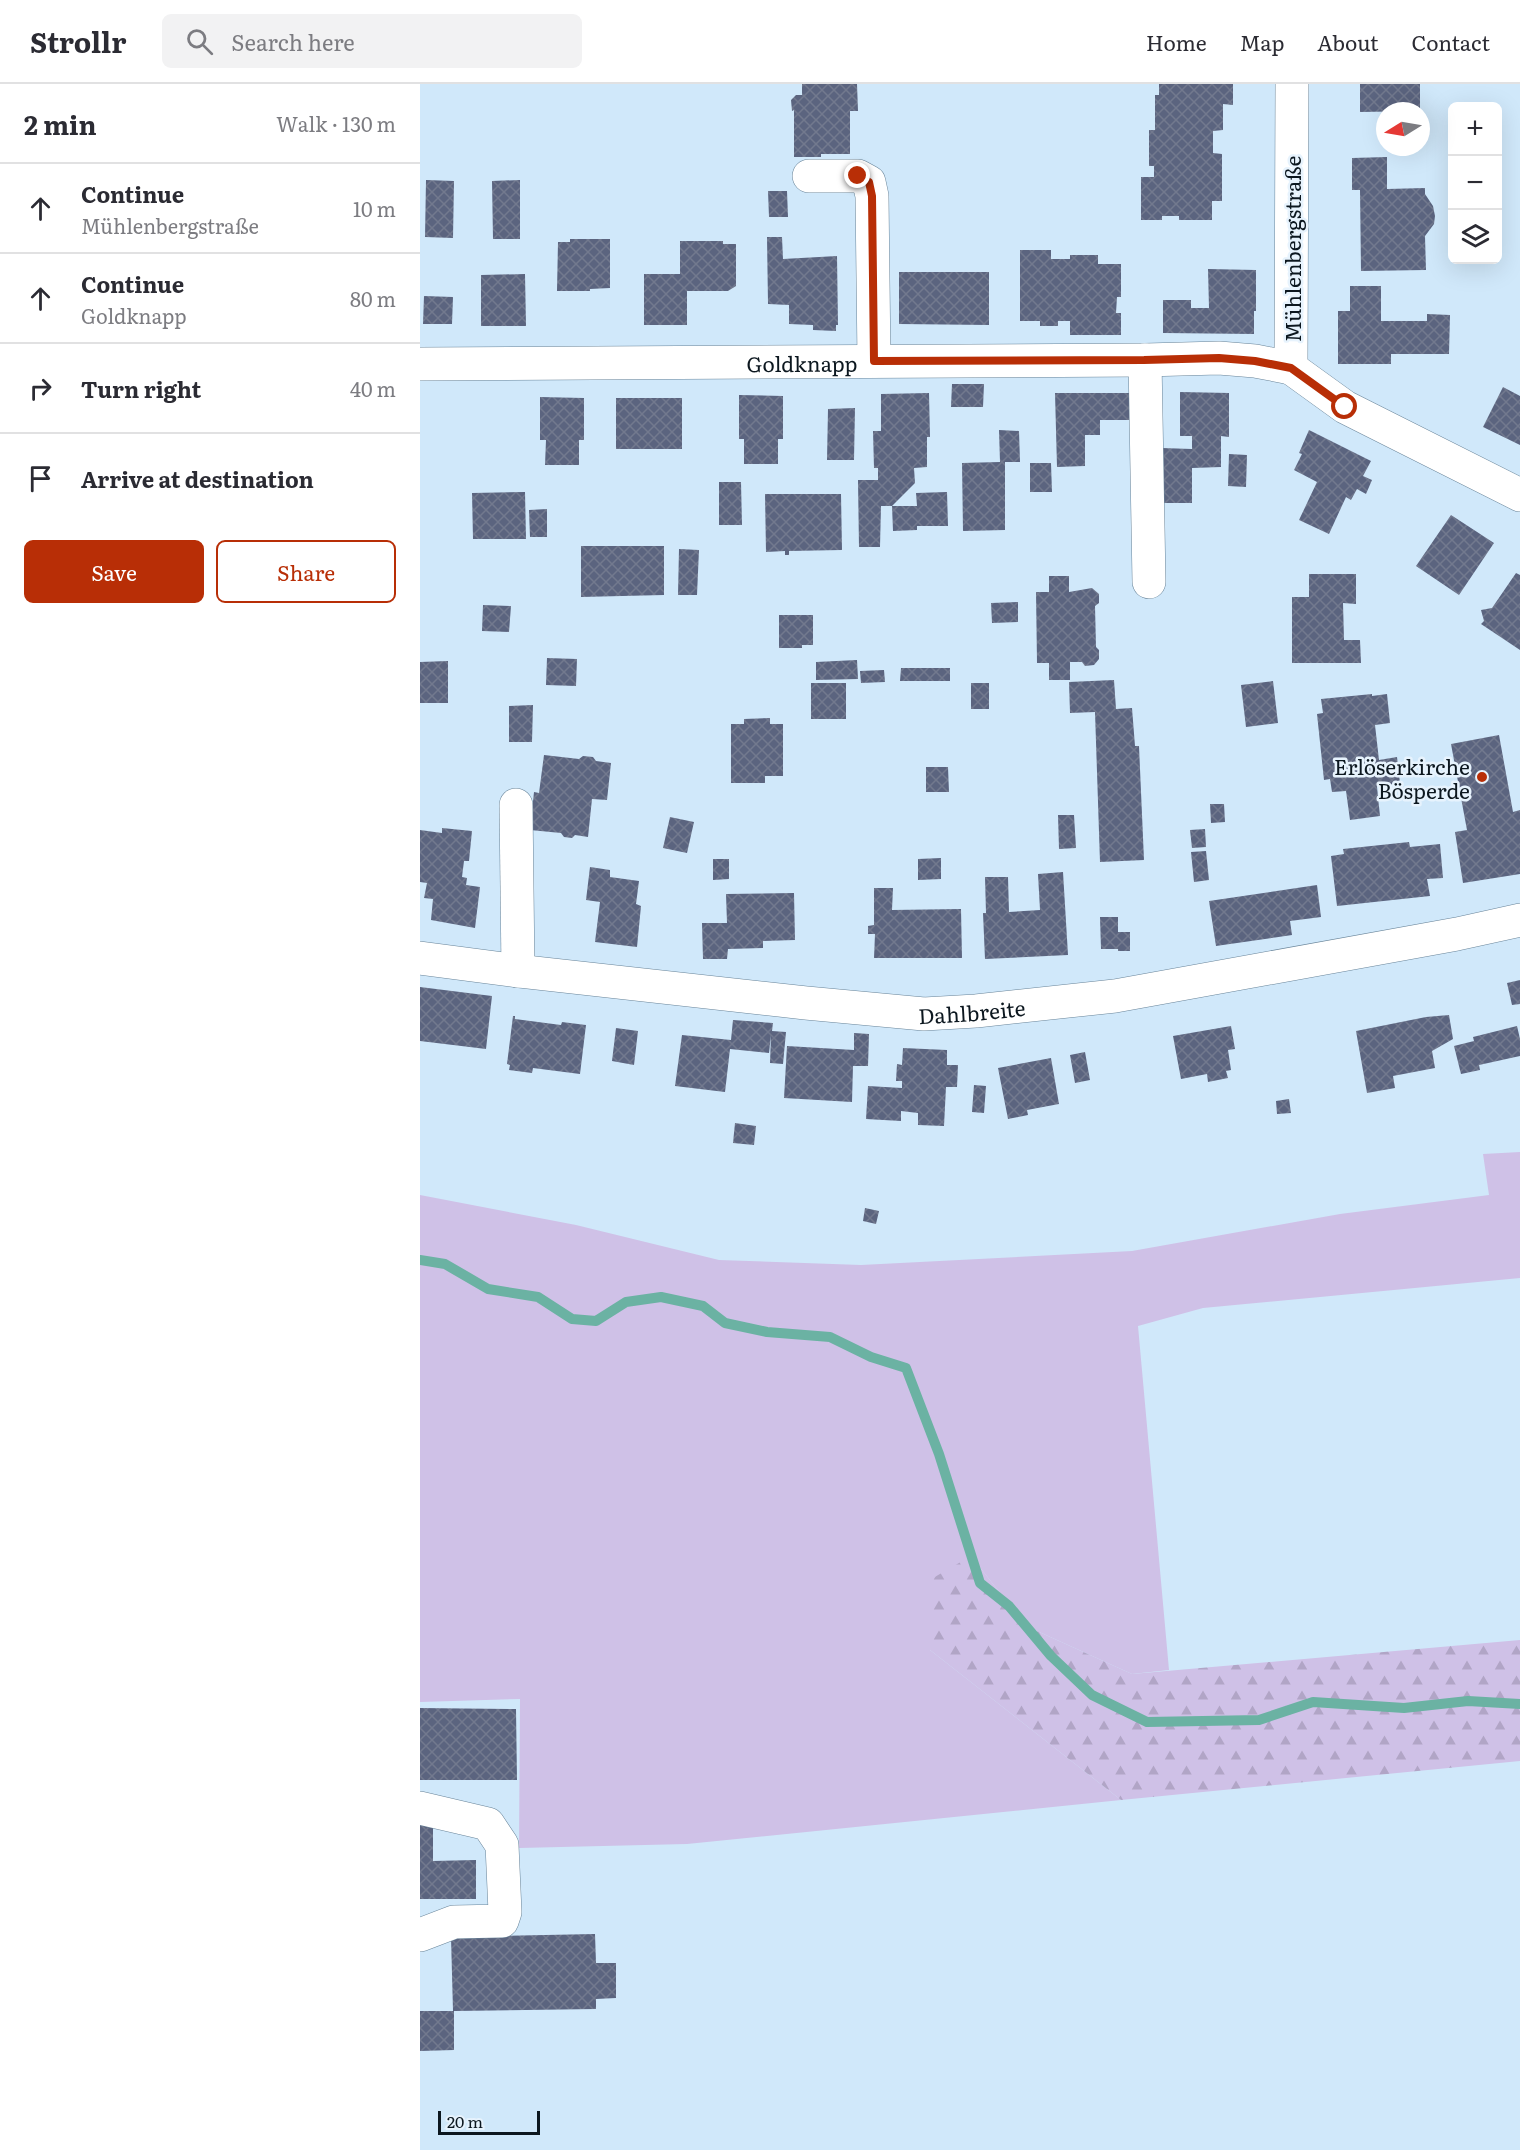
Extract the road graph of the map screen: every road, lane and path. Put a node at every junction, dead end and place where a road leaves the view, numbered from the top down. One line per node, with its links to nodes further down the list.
1 (1292, 84): 6 (street, Mühlenbergstraße)
2 (809, 176): 4 (street)
3 (1144, 360): 4 (street, Goldknapp); 6 (street, Goldknapp); 8 (street)
4 (874, 361): 5 (street, Goldknapp)
5 (420, 364)
6 (1291, 368): 7 (street, Mühlenbergstraße)
7 (1520, 495)
8 (1149, 582)
9 (516, 805): 12 (street)
10 (1520, 920): 12 (street, Dahlbreite)
11 (420, 958): 12 (street, Dahlbreite)
12 (518, 971)
13 (420, 1808): 14 (street)
14 (420, 1935)

